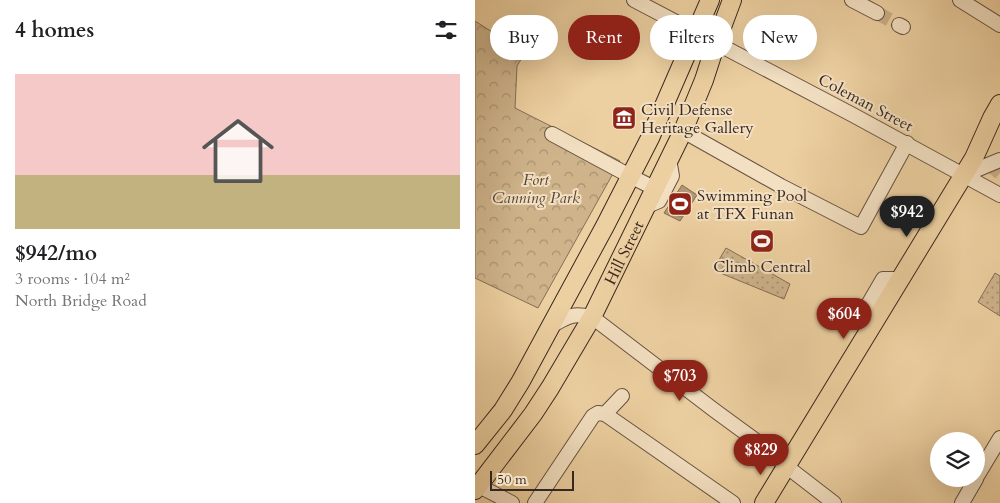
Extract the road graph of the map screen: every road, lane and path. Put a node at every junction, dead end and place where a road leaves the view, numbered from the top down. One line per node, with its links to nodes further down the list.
1 (634, 0): 7 (street, Coleman Street)
2 (710, 0): 8 (main road, Hill Street)
3 (732, 0): 9 (main road, Hill Street)
4 (852, 0): 6 (street)
5 (961, 0): 10 (street)
6 (877, 13)
7 (663, 15)
8 (703, 15)
9 (726, 15)
10 (1000, 25)
11 (733, 52): 17 (street, Coleman Street)
12 (684, 60): 21 (main road, Hill Street)
13 (711, 60): 15 (main road, Hill Street)
14 (1000, 104): 20 (main road)
15 (683, 131): 17 (street); 18 (main road, Hill Street)
16 (552, 134): 21 (street)
17 (907, 144): 20 (street, Coleman Street)
18 (669, 159): 22 (main road, Hill Street); 24 (street)
19 (1000, 160): 20 (street)
20 (964, 175): 23 (street, Coleman Street); 32 (main road)
21 (630, 176): 22 (street); 26 (main road, Hill Street)
22 (654, 188): 24 (main road, Hill Street)
23 (1000, 195)
24 (645, 207): 25 (main road, Hill Street)
25 (592, 317): 26 (street); 32 (street); 33 (main road, Hill Street)
26 (551, 326): 30 (main road, Hill Street)
27 (622, 396): 28 (street)
28 (605, 414): 37 (street); 38 (street)
29 (1000, 438): 31 (street)
30 (475, 445)
31 (985, 464)
32 (786, 466): 39 (main road); 40 (street)
33 (483, 468): 34 (main road, Hill Street)
34 (476, 487): 36 (street)
35 (971, 487): 41 (street)
36 (512, 503)
37 (535, 503)
38 (733, 503)
39 (764, 503)
40 (834, 503)
41 (962, 503)

